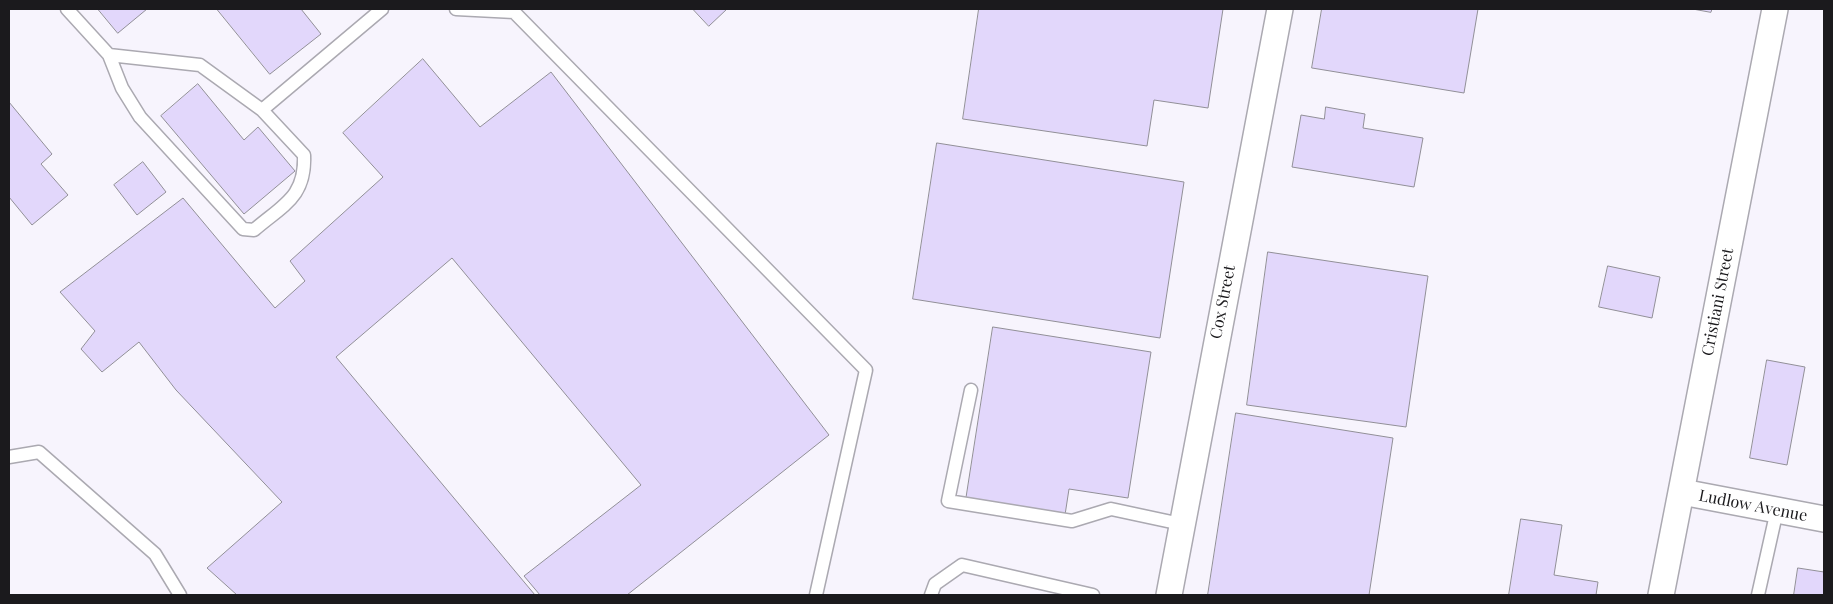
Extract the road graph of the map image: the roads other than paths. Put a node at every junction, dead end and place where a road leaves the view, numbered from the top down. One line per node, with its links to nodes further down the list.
1 (67, 9): 6 (lane)
2 (382, 9): 7 (lane)
3 (456, 9): 15 (lane)
4 (1280, 9): 13 (street, Cox Street)
5 (1775, 9): 10 (street, Cristiani Street)
6 (109, 55): 7 (lane); 7 (lane)
7 (262, 110)
8 (971, 390): 13 (lane)
9 (9, 457): 14 (lane)
10 (1682, 492): 11 (street, Ludlow Avenue); 19 (street, Cristiani Street)
11 (1776, 510): 12 (street, Ludlow Avenue); 20 (lane)
12 (1824, 519)
13 (1181, 524): 18 (street, Cox Street)
14 (180, 595)
15 (816, 595)
16 (932, 595): 17 (lane)
17 (1094, 595)
18 (1169, 595)
19 (1661, 595)
20 (1758, 595)

